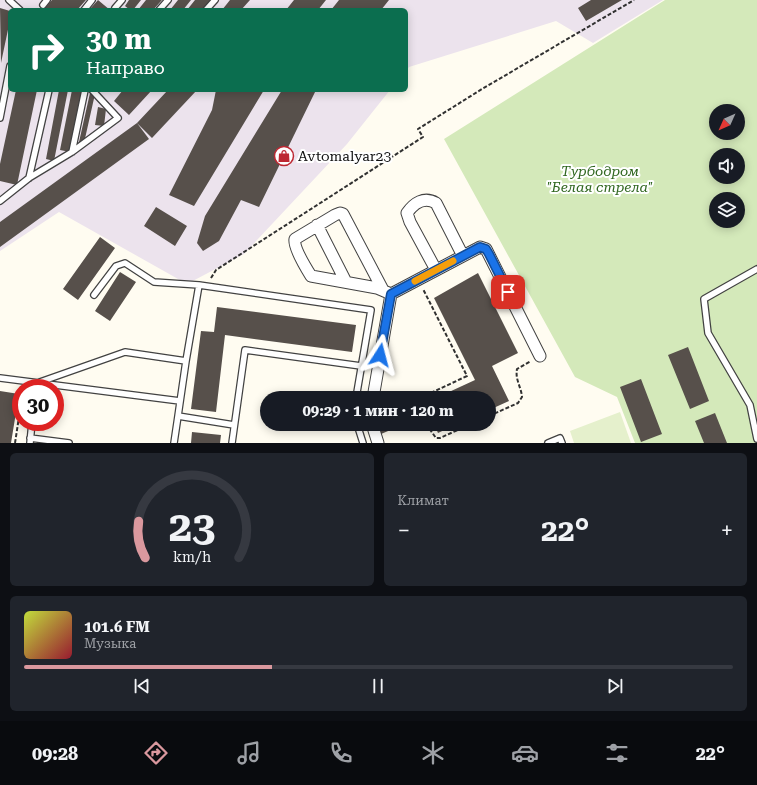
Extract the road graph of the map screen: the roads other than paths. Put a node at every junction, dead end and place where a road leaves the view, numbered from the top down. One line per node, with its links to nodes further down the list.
1 (9, 0): 6 (lane)
2 (92, 0): 7 (lane)
3 (122, 0): 8 (lane)
4 (168, 0): 9 (lane)
5 (215, 0): 10 (lane)
6 (18, 8)
7 (86, 8)
8 (114, 8)
9 (162, 8)
10 (208, 8)
11 (8, 76): 15 (lane)
12 (49, 92): 17 (lane)
13 (85, 92): 16 (lane)
14 (94, 92): 16 (lane)
15 (0, 118)
16 (72, 152): 17 (lane)
17 (29, 178): 18 (lane)
18 (0, 200)
19 (317, 225): 23 (street); 23 (street); 25 (street)
20 (463, 256): 22 (street); 22 (street); 27 (street)
21 (757, 269): 42 (lane)
22 (436, 270): 25 (street)
23 (346, 282): 25 (street)
24 (199, 285): 26 (lane); 28 (lane); 29 (lane)
25 (387, 292): 35 (street)
26 (94, 295)
27 (540, 356)
28 (186, 361): 31 (lane); 36 (lane)
29 (361, 366): 34 (lane); 38 (lane)
30 (0, 378): 32 (lane)
31 (55, 379)
32 (12, 381)
33 (64, 389): 36 (lane)
34 (357, 391)
35 (375, 391)
36 (180, 401): 37 (lane)
37 (178, 416): 38 (lane); 45 (lane)
38 (234, 425): 46 (lane)
39 (31, 431): 43 (lane)
40 (359, 431): 47 (lane)
41 (374, 431): 48 (street)
42 (757, 439)
43 (30, 441): 44 (lane)
44 (69, 443)
45 (174, 443)
46 (232, 443)
47 (363, 443)
48 (378, 443)
49 (548, 443): 50 (lane)
50 (562, 443)

